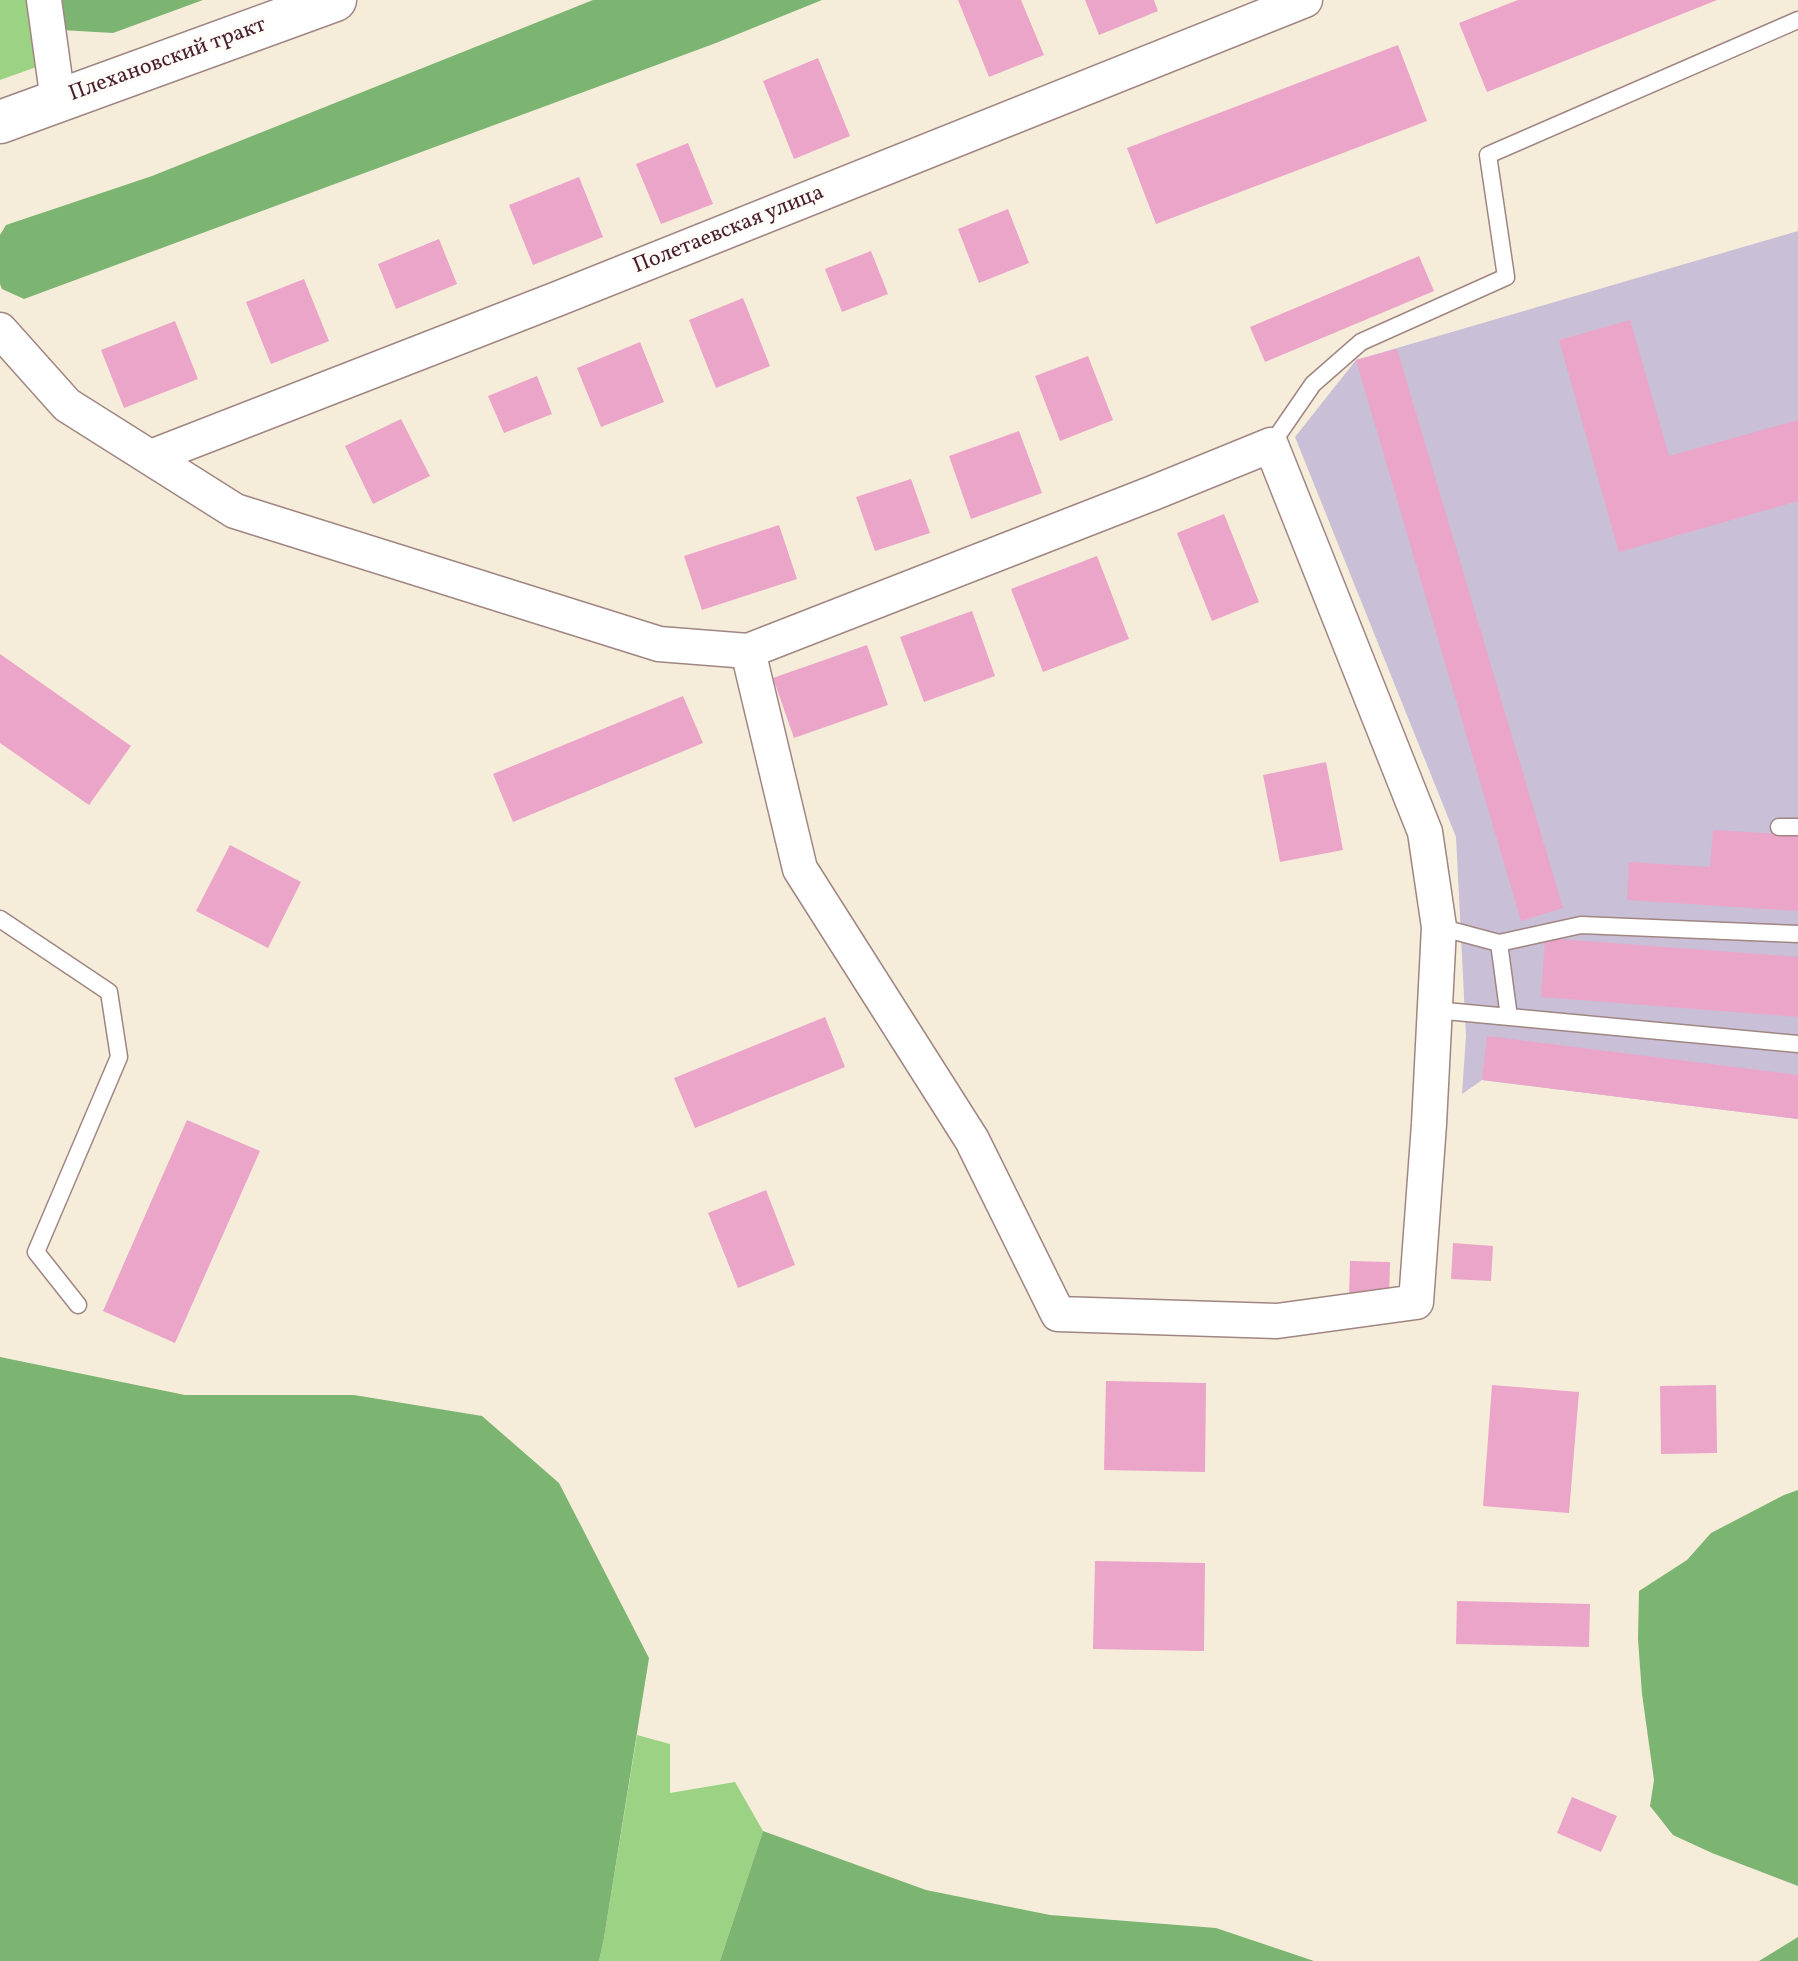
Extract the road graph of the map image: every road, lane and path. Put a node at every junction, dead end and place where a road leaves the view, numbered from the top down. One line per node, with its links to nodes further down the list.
1 (44, 0): 5 (street)
2 (335, 0): 5 (street, Плехановский тракт)
3 (1305, 0): 9 (street, Полетаевская улица)
4 (1798, 20): 8 (lane)
5 (58, 101): 6 (street, Плехановский тракт)
6 (0, 122)
7 (0, 330): 9 (street)
8 (1271, 445): 10 (street); 14 (street)
9 (151, 457): 10 (street)
10 (748, 651): 17 (street)
11 (1779, 827): 12 (lane)
12 (1798, 827)
13 (0, 919): 20 (lane)
14 (1439, 927): 16 (lane); 17 (street)
15 (1798, 934): 16 (lane)
16 (1499, 943): 18 (lane)
17 (1435, 1010): 18 (lane)
18 (1509, 1017): 19 (lane)
19 (1798, 1044)
20 (78, 1305)

